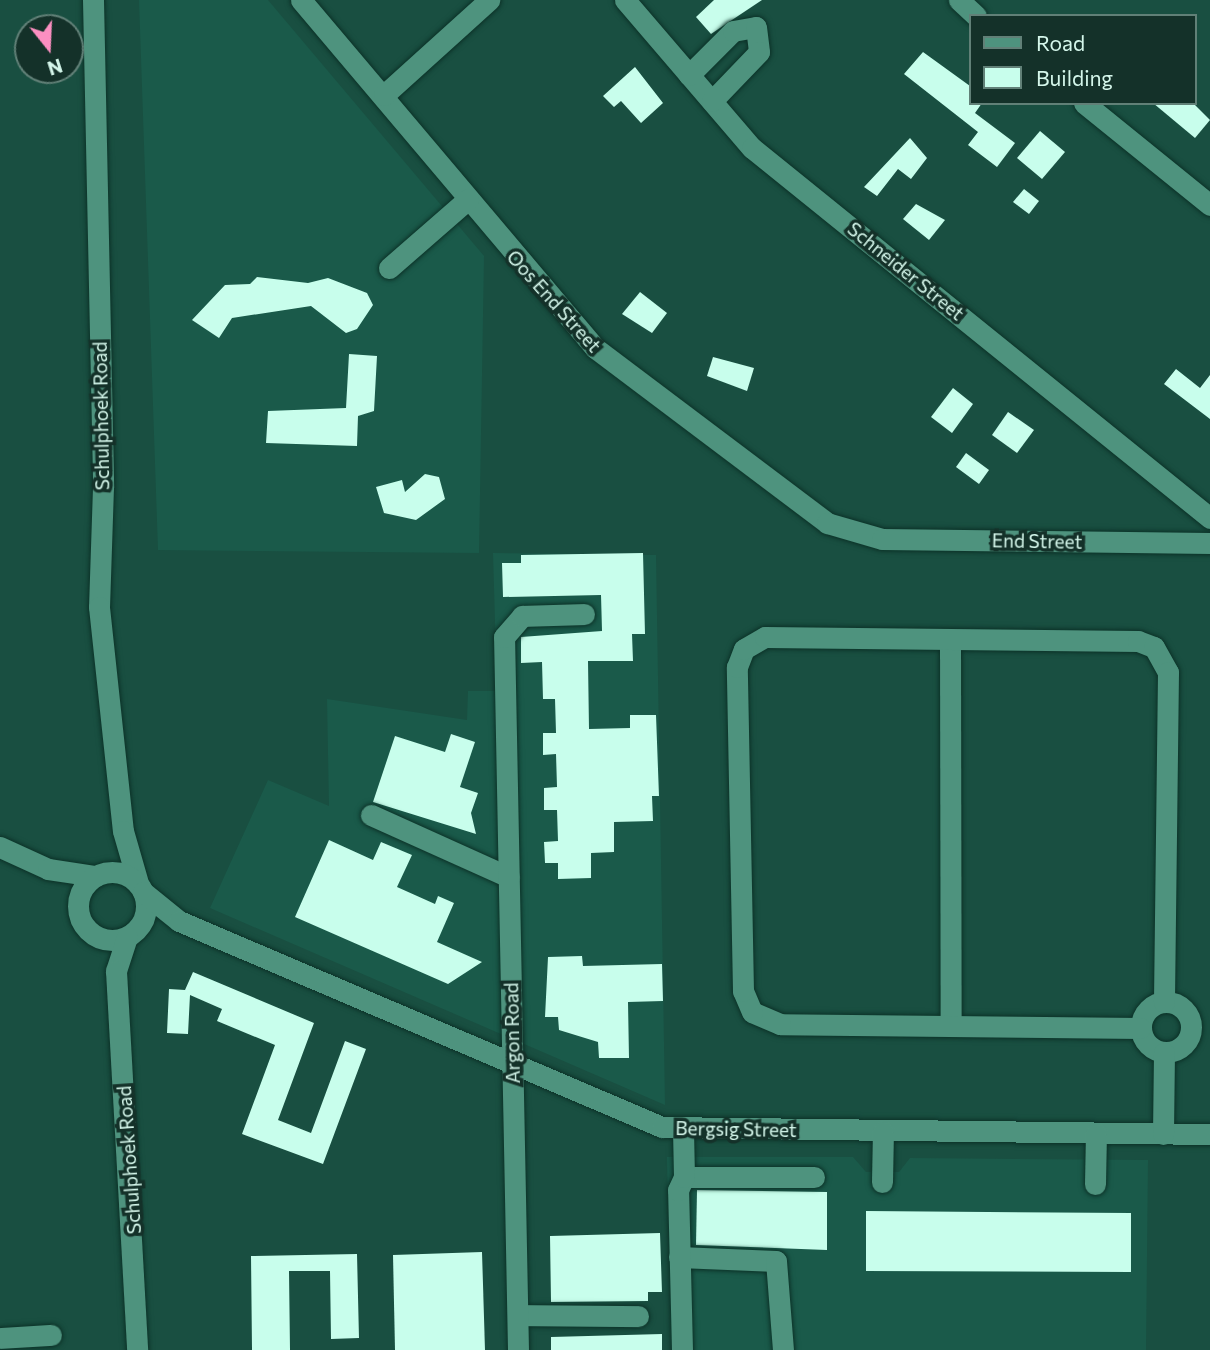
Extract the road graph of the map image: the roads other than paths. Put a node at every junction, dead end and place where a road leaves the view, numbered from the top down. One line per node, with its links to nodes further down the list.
1 (93, 0): 20 (street, Schulphoek Road)
2 (301, 0): 8 (street, Oos End Street)
3 (489, 0): 8 (street)
4 (625, 0): 7 (street, Schneider Street)
5 (959, 0): 6 (street)
6 (974, 14)
7 (689, 75): 9 (street, Schneider Street); 9 (street)
8 (384, 94): 11 (street, Oos End Street)
9 (712, 102): 14 (street, Schneider Street)
10 (1086, 105): 12 (street)
11 (468, 199): 13 (street); 15 (street, Oos End Street)
12 (1210, 205)
13 (389, 268)
14 (1210, 518)
15 (864, 536): 16 (street, End Street)
16 (1210, 543)
17 (584, 614): 24 (street, Argon Road)
18 (950, 640): 31 (street); 32 (street); 32 (street)
19 (371, 815): 24 (street)
20 (123, 831): 23 (street); 25 (street, Schulphoek Road)
21 (0, 847): 22 (street)
22 (48, 869): 23 (street); 26 (street)
23 (99, 874): 25 (street); 26 (street)
24 (509, 877): 35 (street, Argon Road)
25 (140, 888): 27 (street, Bergsig Street); 28 (street)
26 (78, 906): 29 (street)
27 (179, 921): 28 (street); 35 (street, Bergsig Street)
28 (132, 933): 29 (street); 30 (street, Schulphoek Road)
29 (98, 937): 30 (street, Schulphoek Road)
30 (116, 971): 50 (street, Schulphoek Road)
31 (1164, 1002): 33 (street); 34 (street)
32 (951, 1026): 33 (street)
33 (1140, 1028): 34 (street)
34 (1164, 1053): 39 (street)
35 (513, 1064): 36 (street, Bergsig Street); 46 (street, Argon Road)
36 (683, 1130): 37 (street, Bergsig Street); 41 (street)
37 (883, 1132): 38 (street, Bergsig Street); 43 (street)
38 (1096, 1134): 39 (street, Bergsig Street); 44 (street)
39 (1163, 1134): 40 (street, Bergsig Street)
40 (1210, 1134)
41 (684, 1177): 42 (street); 45 (street)
42 (814, 1178)
43 (882, 1182)
44 (1095, 1184)
45 (679, 1257): 52 (street); 53 (street)
46 (518, 1315): 47 (street); 51 (street, Argon Road)
47 (638, 1316)
48 (51, 1335): 49 (street)
49 (0, 1338)
50 (136, 1350)
51 (518, 1350)
52 (681, 1350)
53 (783, 1350)

